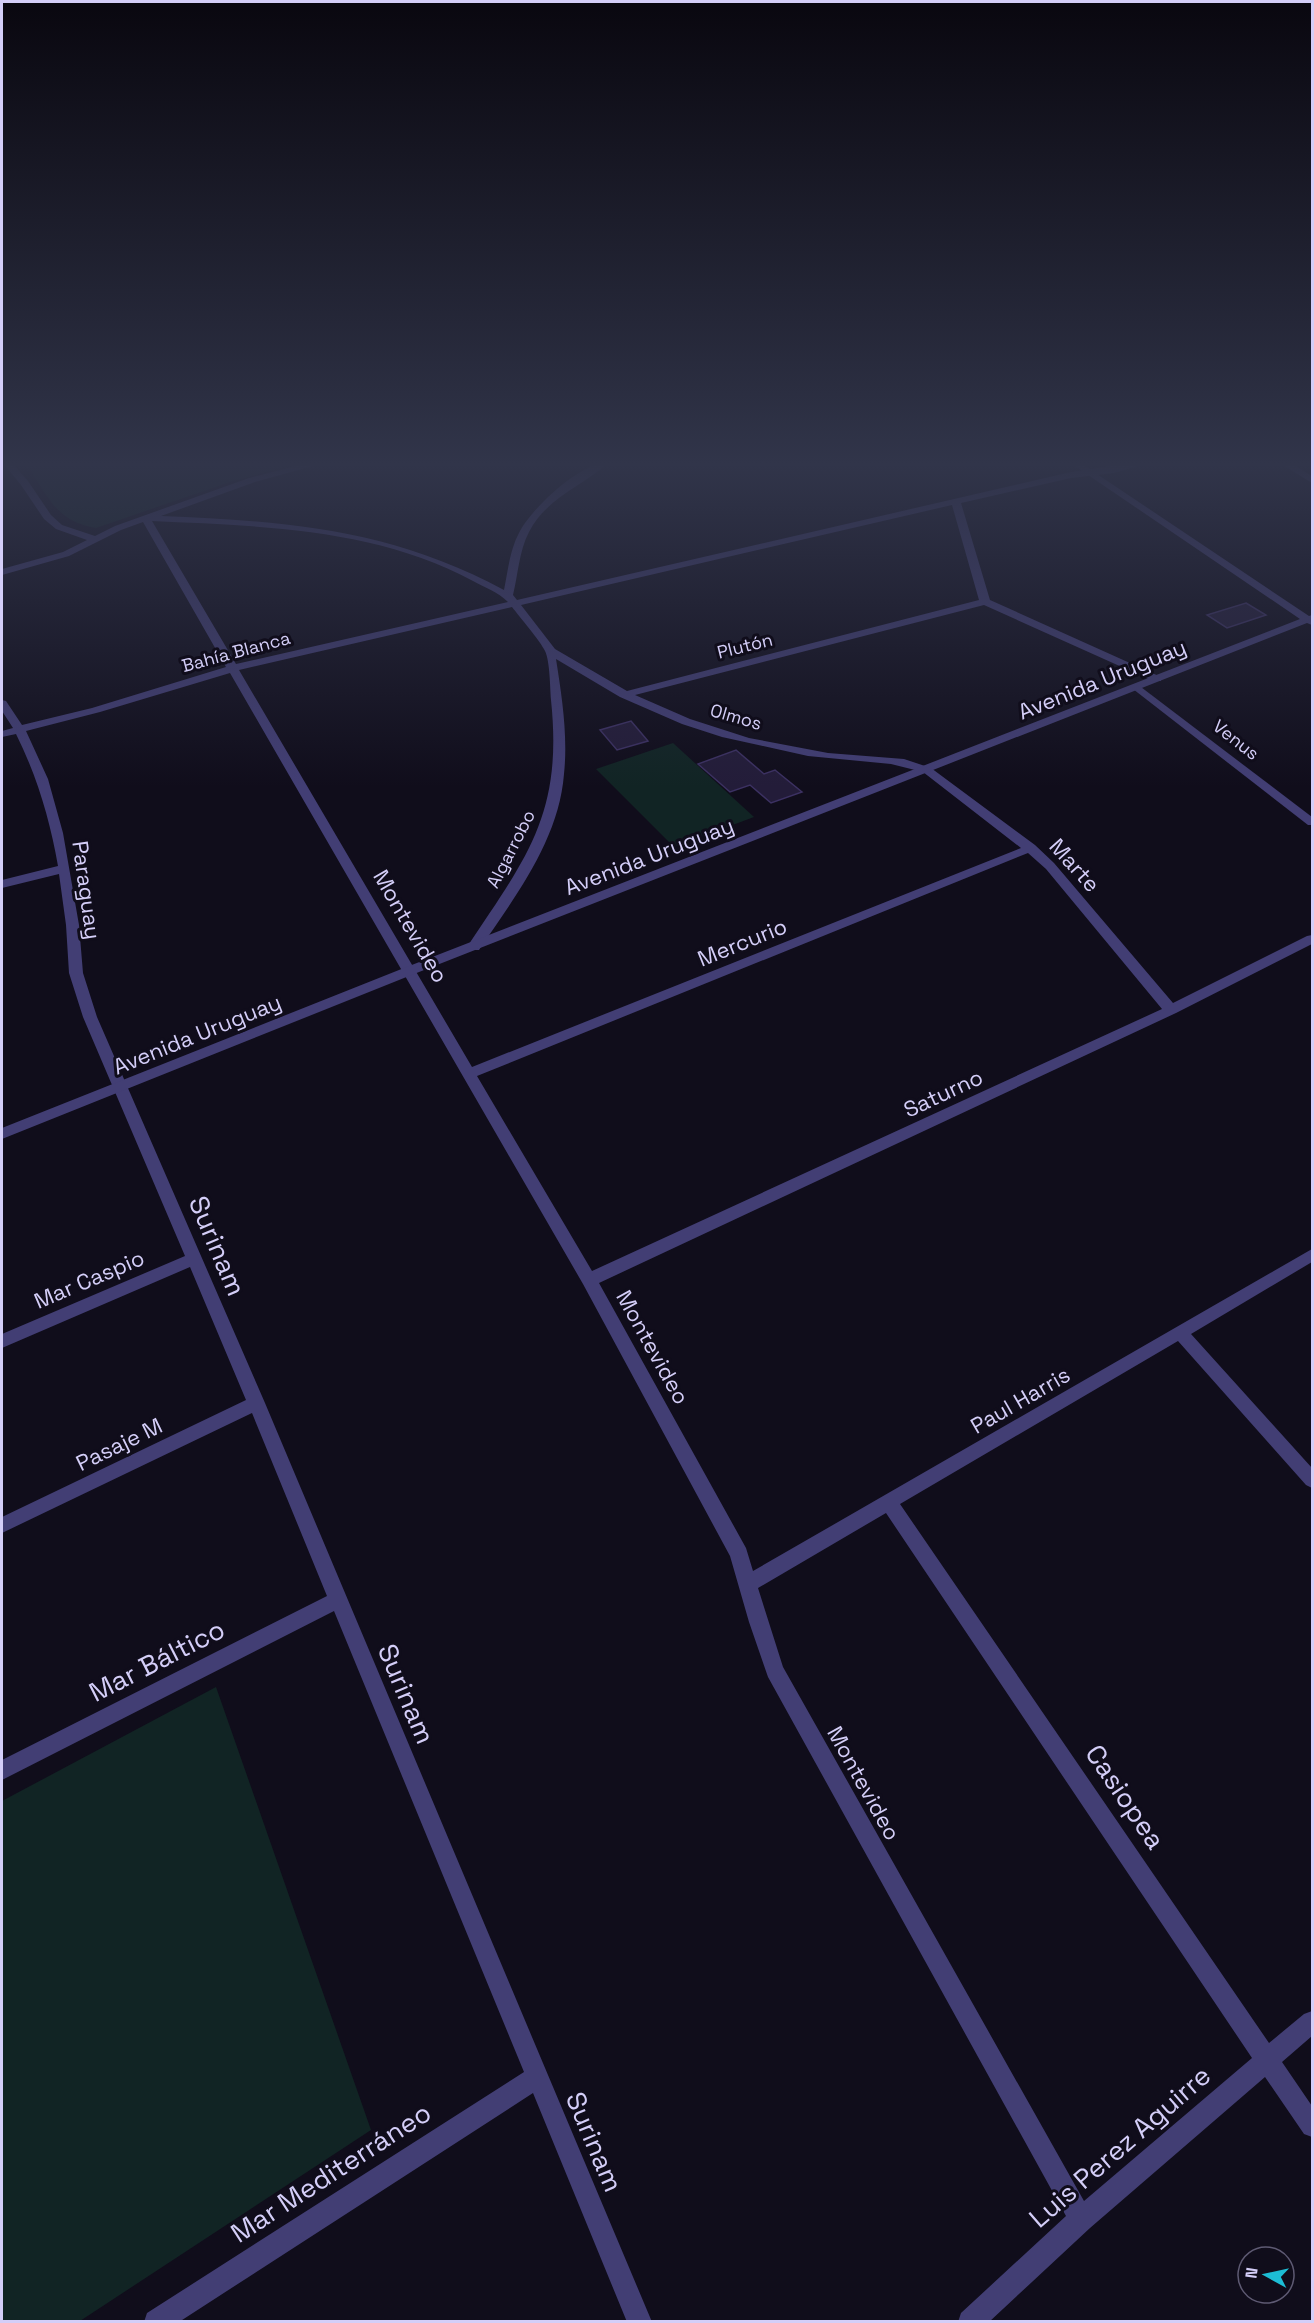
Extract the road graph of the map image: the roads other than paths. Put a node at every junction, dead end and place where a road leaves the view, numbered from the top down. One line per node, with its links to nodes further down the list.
1 (176, 570): 11 (street, Montevideo)
2 (455, 570): 7 (street)
3 (515, 570): 7 (street)
4 (644, 570): 7 (street, Bahía Blanca)
5 (976, 570): 8 (street)
6 (1236, 570): 9 (street)
7 (511, 599): 10 (street); 11 (street, Bahía Blanca)
8 (985, 602): 12 (street); 14 (street, Plutón)
9 (1311, 620): 12 (street, Avenida Uruguay)
10 (550, 651): 14 (street, Olmos); 24 (street, Algarrobo)
11 (234, 668): 16 (street, Bahía Blanca); 25 (street, Montevideo)
12 (1157, 679): 13 (street, Avenida Uruguay)
13 (1137, 687): 18 (street, Avenida Uruguay); 19 (street, Venus)
14 (624, 695): 18 (street, Olmos)
15 (2, 703): 16 (street, Paraguay)
16 (21, 730): 17 (street, Bahía Blanca); 21 (street, Paraguay)
17 (2, 735)
18 (927, 770): 20 (street, Marte); 24 (street, Avenida Uruguay)
19 (1312, 822)
20 (1031, 849): 26 (street, Marte); 27 (street, Mercurio)
21 (63, 869): 22 (street); 28 (street, Paraguay)
22 (2, 884)
23 (1312, 939): 26 (street, Saturno)
24 (474, 947): 25 (street, Avenida Uruguay)
25 (409, 972): 27 (street, Montevideo); 28 (street, Avenida Uruguay)
26 (1171, 1010): 32 (street, Saturno)
27 (468, 1074): 32 (street, Montevideo)
28 (121, 1088): 29 (street, Avenida Uruguay); 31 (street, Surinam)
29 (2, 1134)
30 (1312, 1255): 33 (street, Paul Harris)
31 (193, 1259): 34 (street, Mar Caspio); 35 (street, Surinam)
32 (589, 1280): 39 (street, Montevideo)
33 (1181, 1334): 36 (street); 37 (street, Paul Harris)
34 (2, 1341)
35 (256, 1403): 38 (street, Pasaje M); 40 (street, Surinam)
36 (1312, 1480)
37 (888, 1502): 39 (street, Paul Harris); 43 (street, Casiopea)
38 (2, 1525)
39 (748, 1583): 46 (street, Montevideo)
40 (337, 1599): 41 (street, Mar Báltico); 44 (street, Surinam)
41 (2, 1770)
42 (1312, 2022): 43 (street, Luis Perez Aguirre)
43 (1268, 2058): 45 (street, Casiopea); 46 (street, Luis Perez Aguirre)
44 (537, 2076): 47 (street, Mar Mediterráneo); 48 (street, Surinam)
45 (1312, 2126)
46 (1081, 2219): 49 (street, Luis Perez Aguirre)
47 (156, 2322)
48 (640, 2322)
49 (970, 2322)

